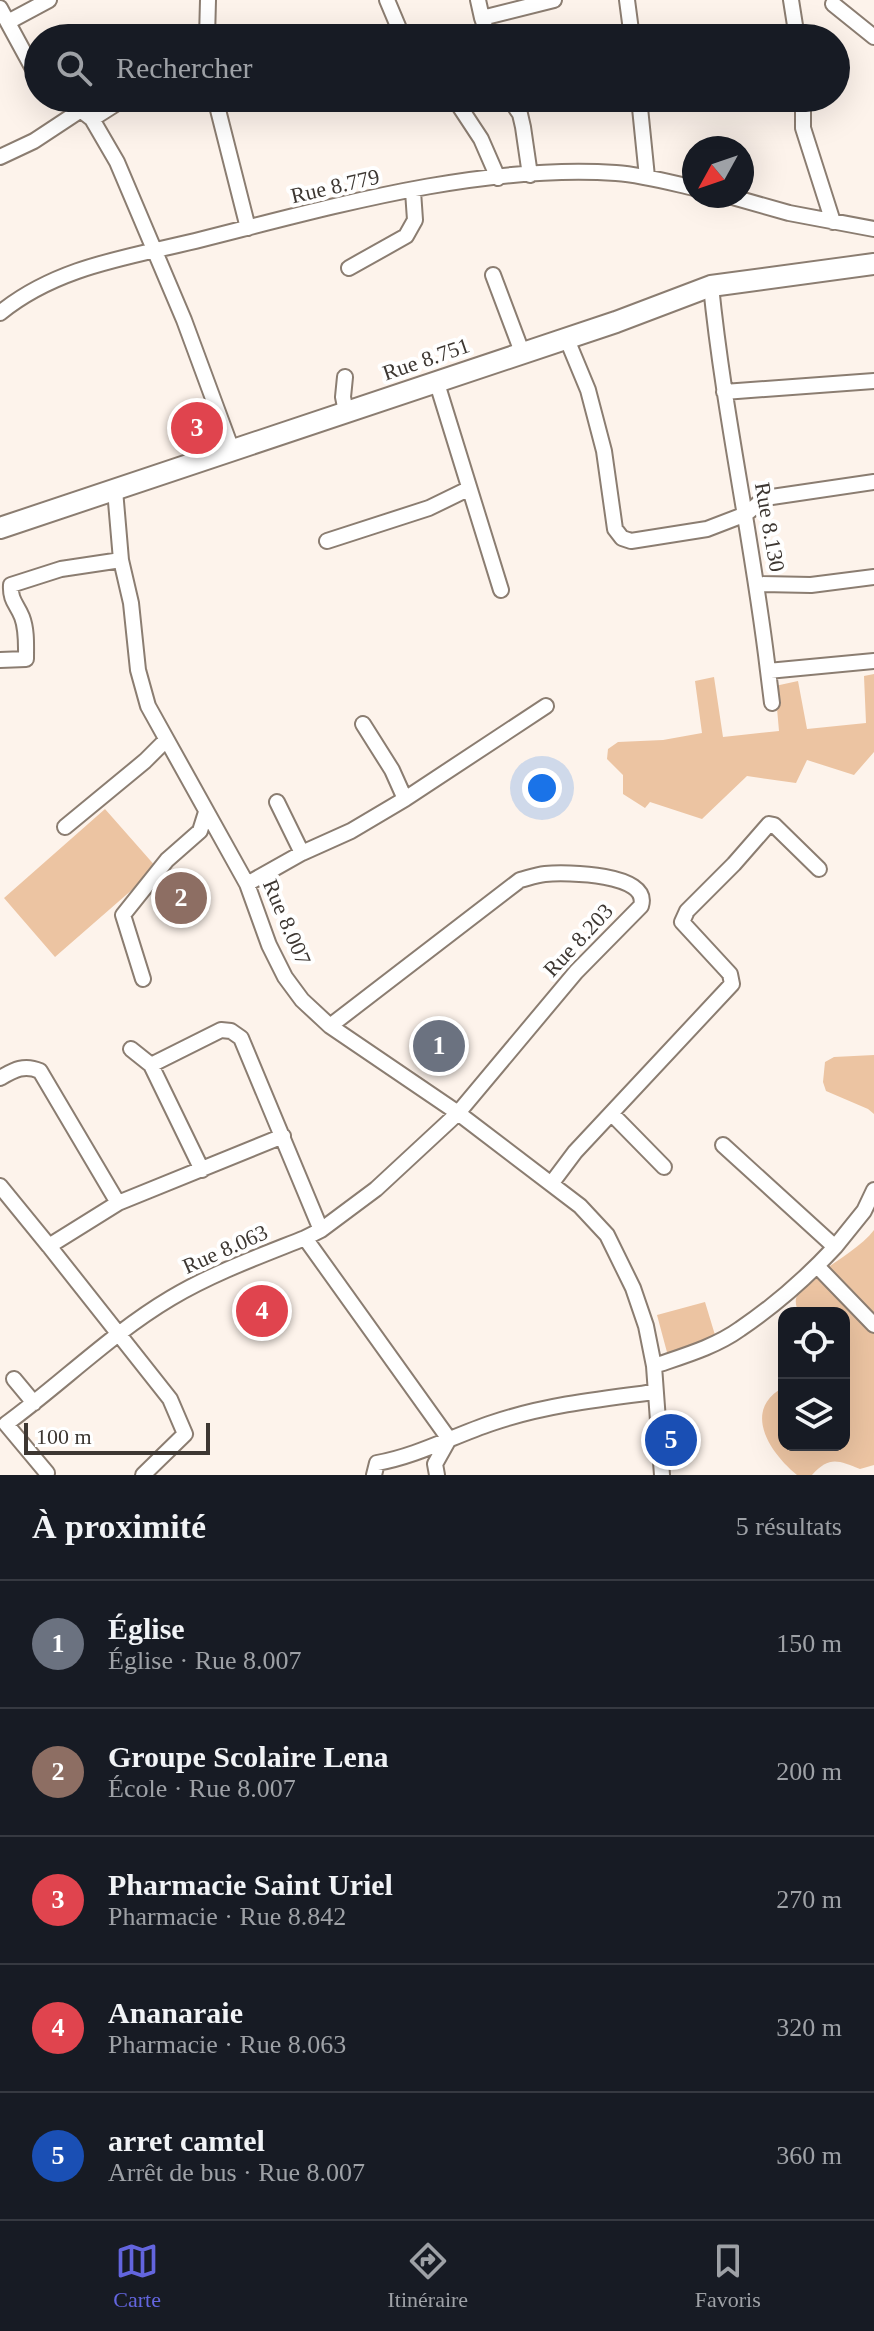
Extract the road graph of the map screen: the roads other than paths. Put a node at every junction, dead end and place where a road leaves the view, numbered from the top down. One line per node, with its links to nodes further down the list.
1 (49, 0): 16 (street)
2 (208, 0): 11 (street)
3 (387, 0): 12 (street)
4 (478, 0): 10 (street)
5 (554, 0): 10 (street)
6 (627, 0): 14 (street)
7 (791, 0): 15 (street)
8 (833, 4): 17 (street)
9 (0, 8): 16 (street)
10 (482, 18): 13 (street)
11 (207, 24)
12 (397, 24)
13 (484, 24)
14 (630, 24)
15 (795, 24)
16 (7, 31): 18 (street)
17 (874, 34)
18 (24, 55)
19 (82, 112): 26 (street)
20 (93, 112): 26 (street)
21 (219, 112): 35 (street)
22 (463, 112): 30 (street)
23 (519, 112): 28 (street)
24 (640, 112): 29 (street)
25 (803, 112): 34 (street)
26 (86, 115): 27 (street); 37 (street)
27 (0, 157)
28 (530, 175): 29 (street, Rue 8.779); 30 (street, Rue 8.779)
29 (647, 177): 31 (street, Rue 8.779)
30 (498, 178): 32 (street, Rue 8.779)
31 (682, 185)
32 (413, 191): 35 (street, Rue 8.779); 39 (street)
33 (754, 202): 34 (street)
34 (833, 222): 36 (street)
35 (248, 228): 37 (street, Rue 8.779)
36 (874, 229)
37 (155, 250): 42 (street, Rue 8.779); 50 (street)
38 (874, 264): 41 (main road, Rue 8.751)
39 (349, 268)
40 (493, 275): 44 (street)
41 (711, 286): 43 (main road, Rue 8.751); 48 (street, Rue 8.130)
42 (0, 313)
43 (566, 337): 44 (main road, Rue 8.751); 54 (street)
44 (522, 352): 46 (main road, Rue 8.751)
45 (345, 377): 49 (street)
46 (436, 380): 49 (main road, Rue 8.751); 52 (street)
47 (874, 381): 48 (street)
48 (724, 392): 54 (street, Rue 8.130)
49 (346, 412): 50 (main road, Rue 8.751)
50 (232, 450): 53 (main road, Rue 8.751)
51 (874, 482): 54 (street)
52 (468, 489): 56 (street); 60 (street)
53 (115, 490): 55 (main road, Rue 8.751); 57 (street, Rue 8.007)
54 (746, 514): 59 (street, Rue 8.130)
55 (0, 528)
56 (327, 541)
57 (121, 560): 61 (street); 67 (street, Rue 8.007)
58 (874, 577): 59 (street)
59 (757, 584): 63 (street, Rue 8.130)
60 (501, 590)
61 (0, 660)
62 (874, 661): 63 (street)
63 (768, 671): 64 (street, Rue 8.130)
64 (772, 703)
65 (546, 706): 68 (street)
66 (363, 724): 68 (street)
67 (166, 740): 70 (street, Rue 8.007); 71 (street)
68 (405, 799): 72 (street)
69 (277, 802): 72 (street)
70 (206, 812): 74 (street, Rue 8.007); 75 (street)
71 (65, 827)
72 (302, 853): 74 (street)
73 (819, 869): 81 (street)
74 (247, 884): 76 (street, Rue 8.007)
75 (143, 979)
76 (330, 1026): 80 (street, Rue 8.007); 80 (street, Rue 8.203)
77 (131, 1049): 78 (street)
78 (151, 1065): 82 (street); 85 (street)
79 (0, 1078): 89 (street)
80 (458, 1113): 86 (street, Rue 8.007); 90 (street, Rue 8.063)
81 (612, 1114): 84 (street); 86 (street)
82 (283, 1136): 85 (street); 90 (street)
83 (723, 1145): 93 (street)
84 (664, 1167)
85 (202, 1170): 89 (street)
86 (551, 1184): 97 (street, Rue 8.007)
87 (0, 1186): 92 (street)
88 (874, 1190): 93 (street)
89 (118, 1203): 92 (street)
90 (321, 1230): 91 (street, Rue 8.063)
91 (305, 1238): 96 (street, Rue 8.063); 102 (street)
92 (49, 1246): 96 (street)
93 (835, 1247): 94 (street)
94 (817, 1266): 95 (street); 97 (street)
95 (874, 1325)
96 (120, 1334): 100 (street, Rue 8.063); 104 (street)
97 (654, 1366): 99 (street, Rue 8.007)
98 (14, 1379): 100 (street)
99 (655, 1392): 102 (street); 107 (street, Rue 8.007)
100 (34, 1403): 101 (street, Rue 8.063)
101 (3, 1425): 103 (street, Rue 8.063)
102 (449, 1439): 105 (street); 106 (street)
103 (47, 1473)
104 (143, 1475)
105 (374, 1475)
106 (437, 1475)
107 (662, 1475)

